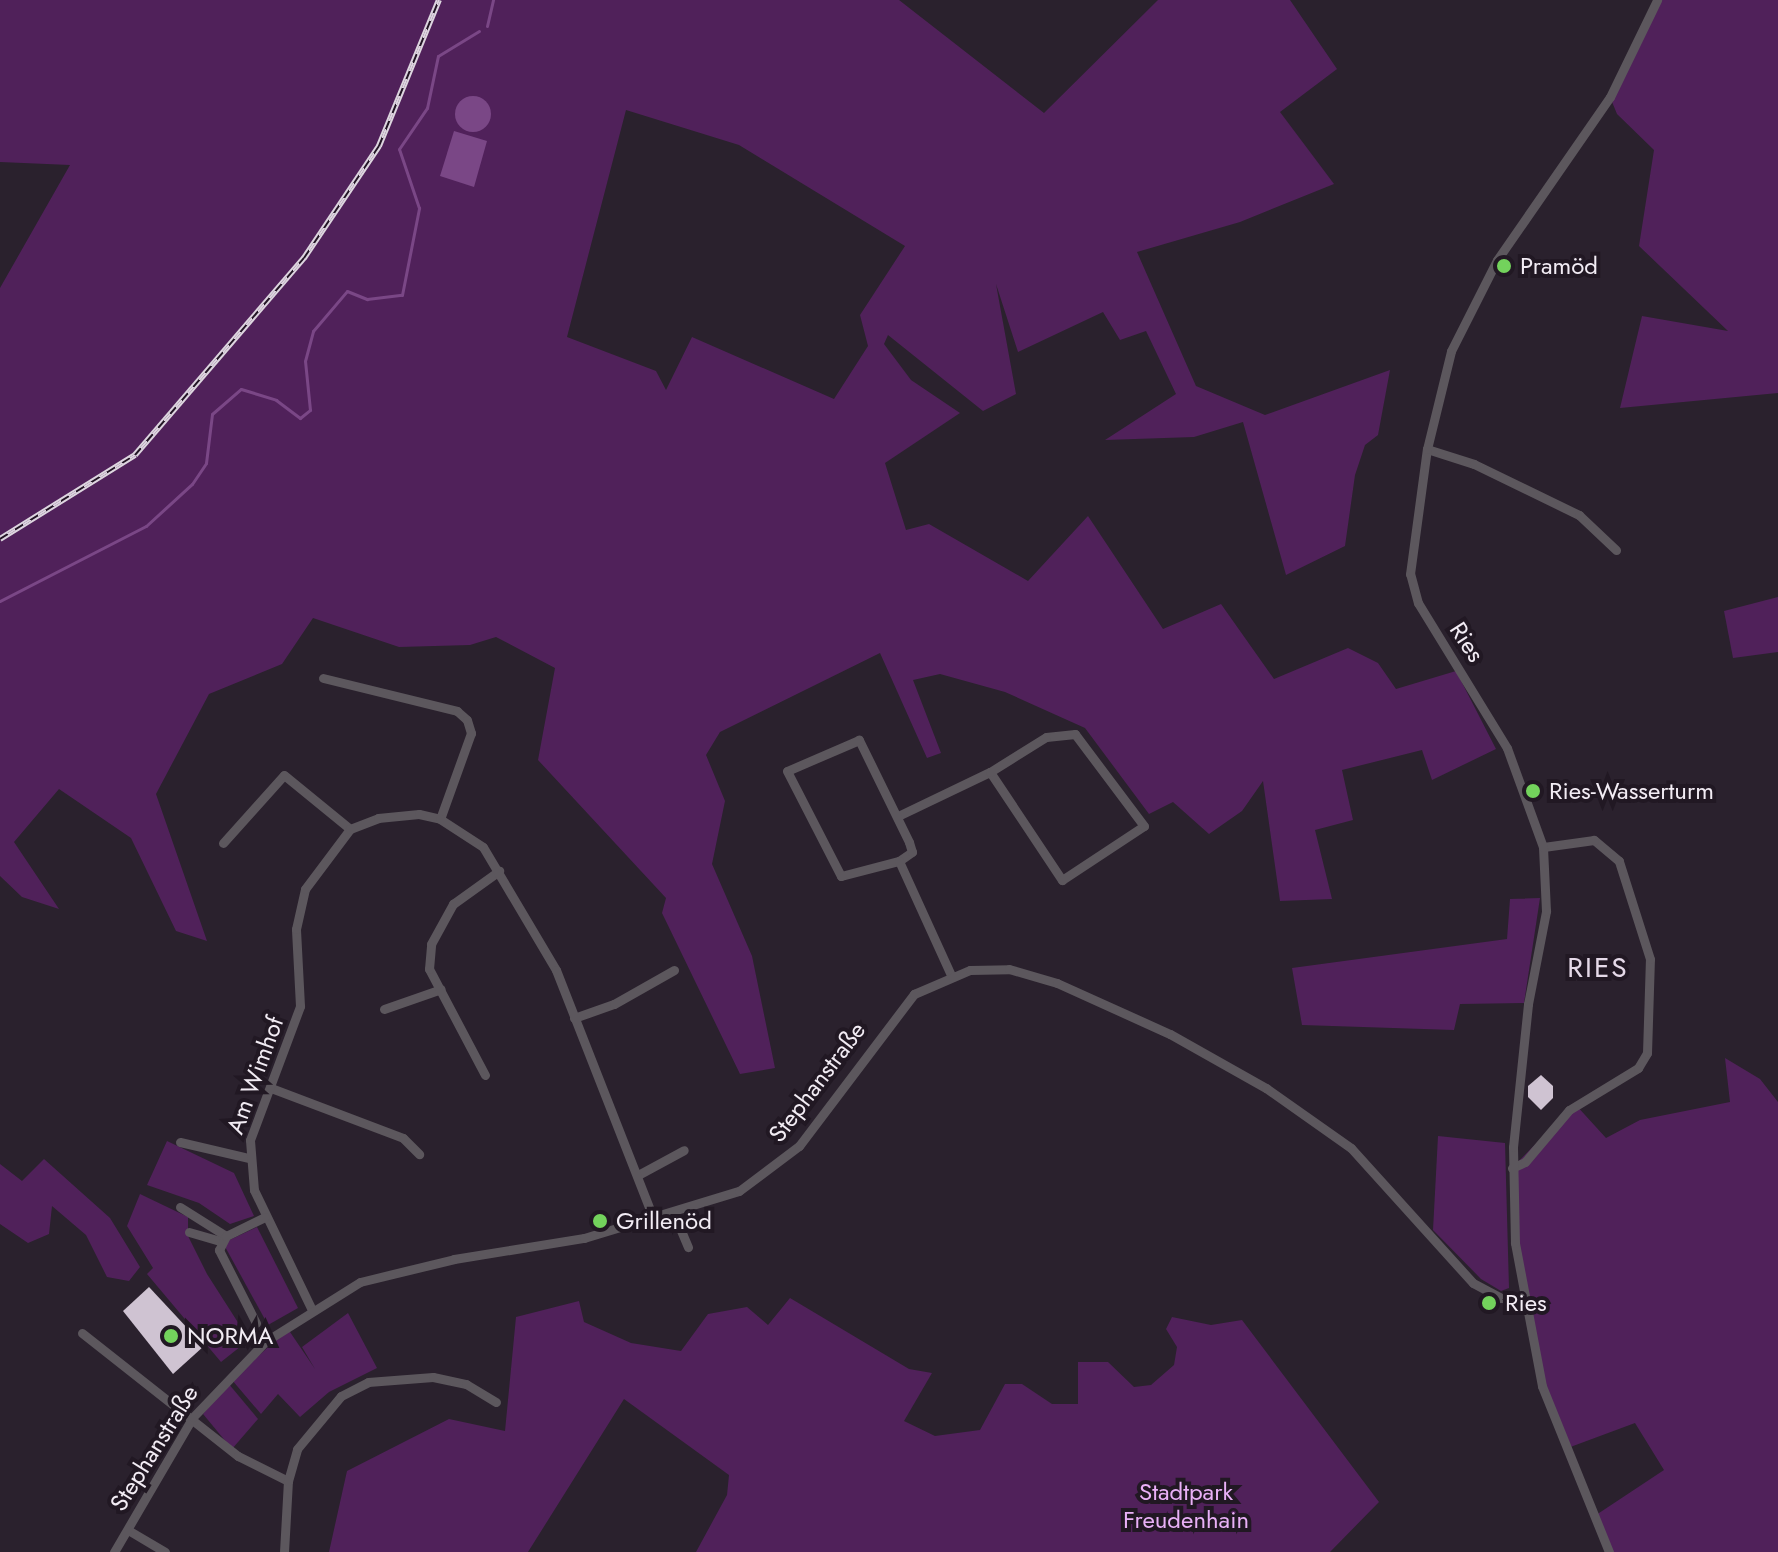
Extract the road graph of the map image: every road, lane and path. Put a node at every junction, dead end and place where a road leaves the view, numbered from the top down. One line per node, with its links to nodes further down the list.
1 (1657, 0): 2 (street, Ries)
2 (1427, 449): 3 (street); 10 (street, Ries)
3 (1616, 550)
4 (323, 678): 7 (street)
5 (990, 772): 5 (street); 6 (street)
6 (898, 816): 11 (street); 11 (street)
7 (440, 819): 8 (street); 12 (street)
8 (350, 829): 9 (street); 19 (street, Am Wimhof)
9 (223, 843)
10 (1543, 847): 24 (street, Ries); 24 (street)
11 (899, 861): 14 (street)
12 (499, 871): 15 (street); 17 (street)
13 (674, 970): 17 (street)
14 (951, 975): 27 (street, Stephanstraße); 33 (street, Stephanstraße)
15 (441, 989): 16 (street); 18 (street)
16 (384, 1009)
17 (574, 1018): 25 (street)
18 (485, 1075)
19 (271, 1088): 22 (street); 23 (street, Am Wimhof)
20 (180, 1142): 23 (street, Am Wimhof)
21 (684, 1150): 25 (street)
22 (419, 1154)
23 (249, 1158): 28 (street, Am Wimhof)
24 (1512, 1168): 33 (street, Ries)
25 (638, 1175): 29 (street)
26 (180, 1207): 31 (street)
27 (674, 1214): 29 (street, Stephanstraße); 32 (street)
28 (265, 1217): 31 (street); 34 (street, Am Wimhof)
29 (654, 1220): 34 (street, Stephanstraße)
30 (189, 1232): 31 (street)
31 (223, 1238): 35 (street)
32 (688, 1247)
33 (1522, 1299): 44 (street, Ries)
34 (312, 1310): 38 (street, Stephanstraße)
35 (256, 1323)
36 (82, 1333): 38 (street)
37 (496, 1402): 39 (street)
38 (193, 1417): 39 (street); 40 (street, Stephanstraße)
39 (288, 1481): 43 (street)
40 (128, 1530): 41 (street, Stephanstraße); 42 (street)
41 (114, 1552)
42 (165, 1552)
43 (284, 1552)
44 (1609, 1552)

